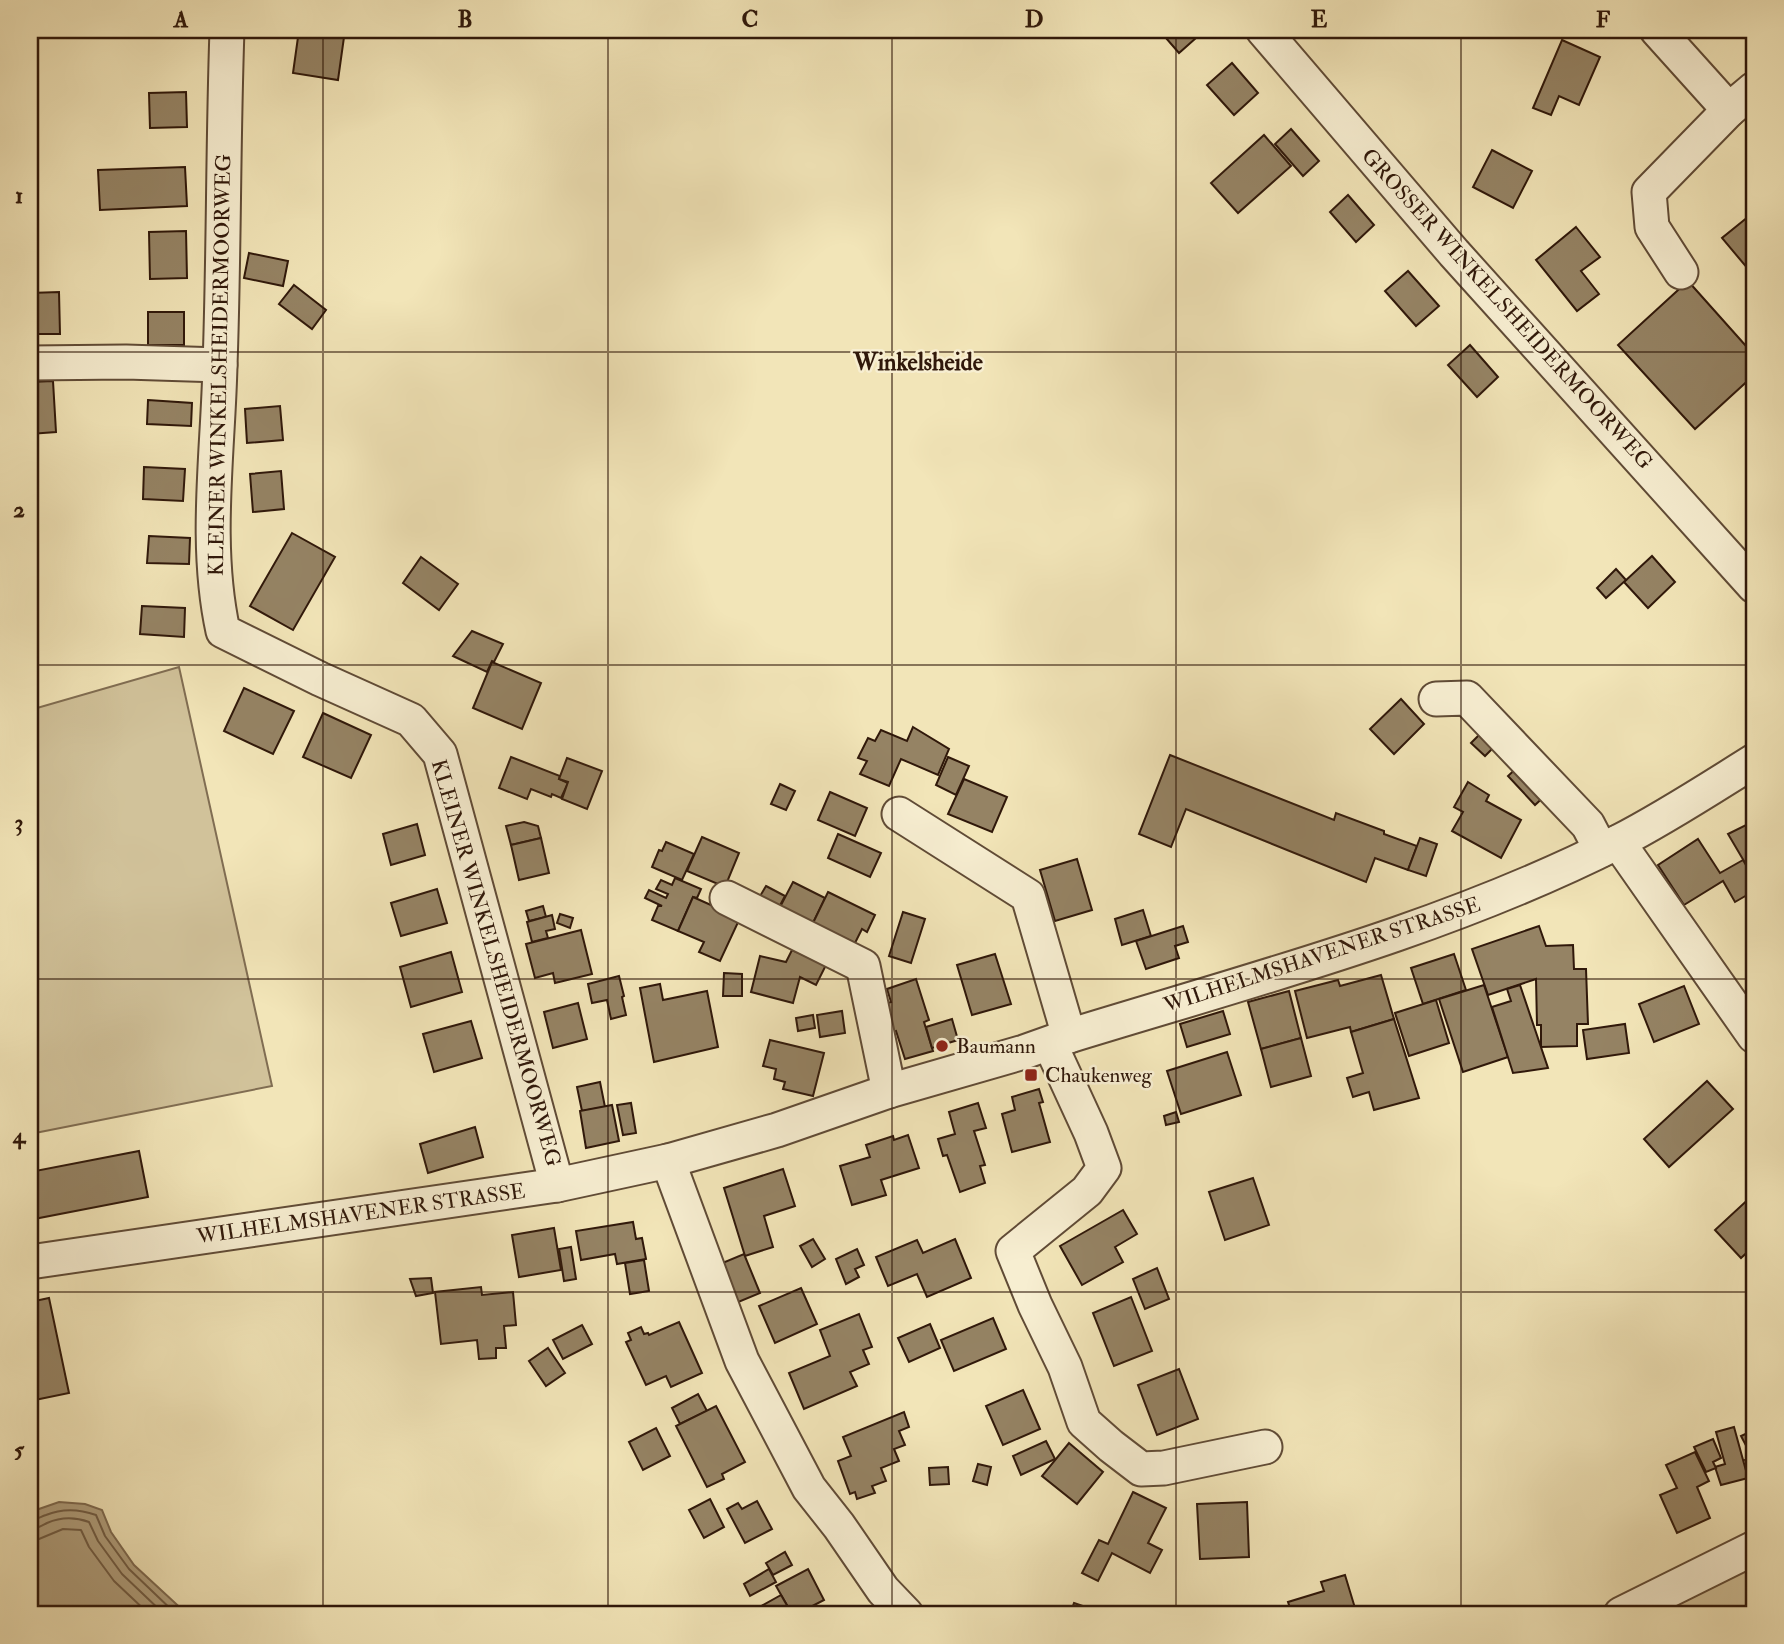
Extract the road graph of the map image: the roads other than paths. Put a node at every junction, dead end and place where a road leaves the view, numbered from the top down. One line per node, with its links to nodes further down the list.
1 (227, 30): 8 (street, KLEINER WINKELSHEIDERMOORWEG)
2 (1263, 30): 9 (street, GROSSER WINKELSHEIDERMOORWEG)
3 (1657, 30): 5 (street)
4 (1754, 89): 5 (street)
5 (1729, 110): 6 (street)
6 (1681, 272)
7 (30, 363): 8 (street)
8 (220, 365): 19 (street, KLEINER WINKELSHEIDERMOORWEG)
9 (1754, 586)
10 (1436, 699): 13 (street)
11 (1754, 761): 13 (street, WILHELMSHAVENER STRASSE)
12 (899, 814): 16 (street)
13 (1609, 846): 15 (street); 16 (street, WILHELMSHAVENER STRASSE)
14 (727, 898): 17 (street)
15 (1754, 1036)
16 (1059, 1040): 17 (street, WILHELMSHAVENER STRASSE); 21 (street)
17 (890, 1091): 18 (street, WILHELMSHAVENER STRASSE)
18 (668, 1161): 19 (street, WILHELMSHAVENER STRASSE); 23 (street)
19 (557, 1185): 20 (street, WILHELMSHAVENER STRASSE)
20 (30, 1262)
21 (1265, 1447)
22 (1754, 1548): 24 (street)
23 (906, 1614)
24 (1621, 1614)

